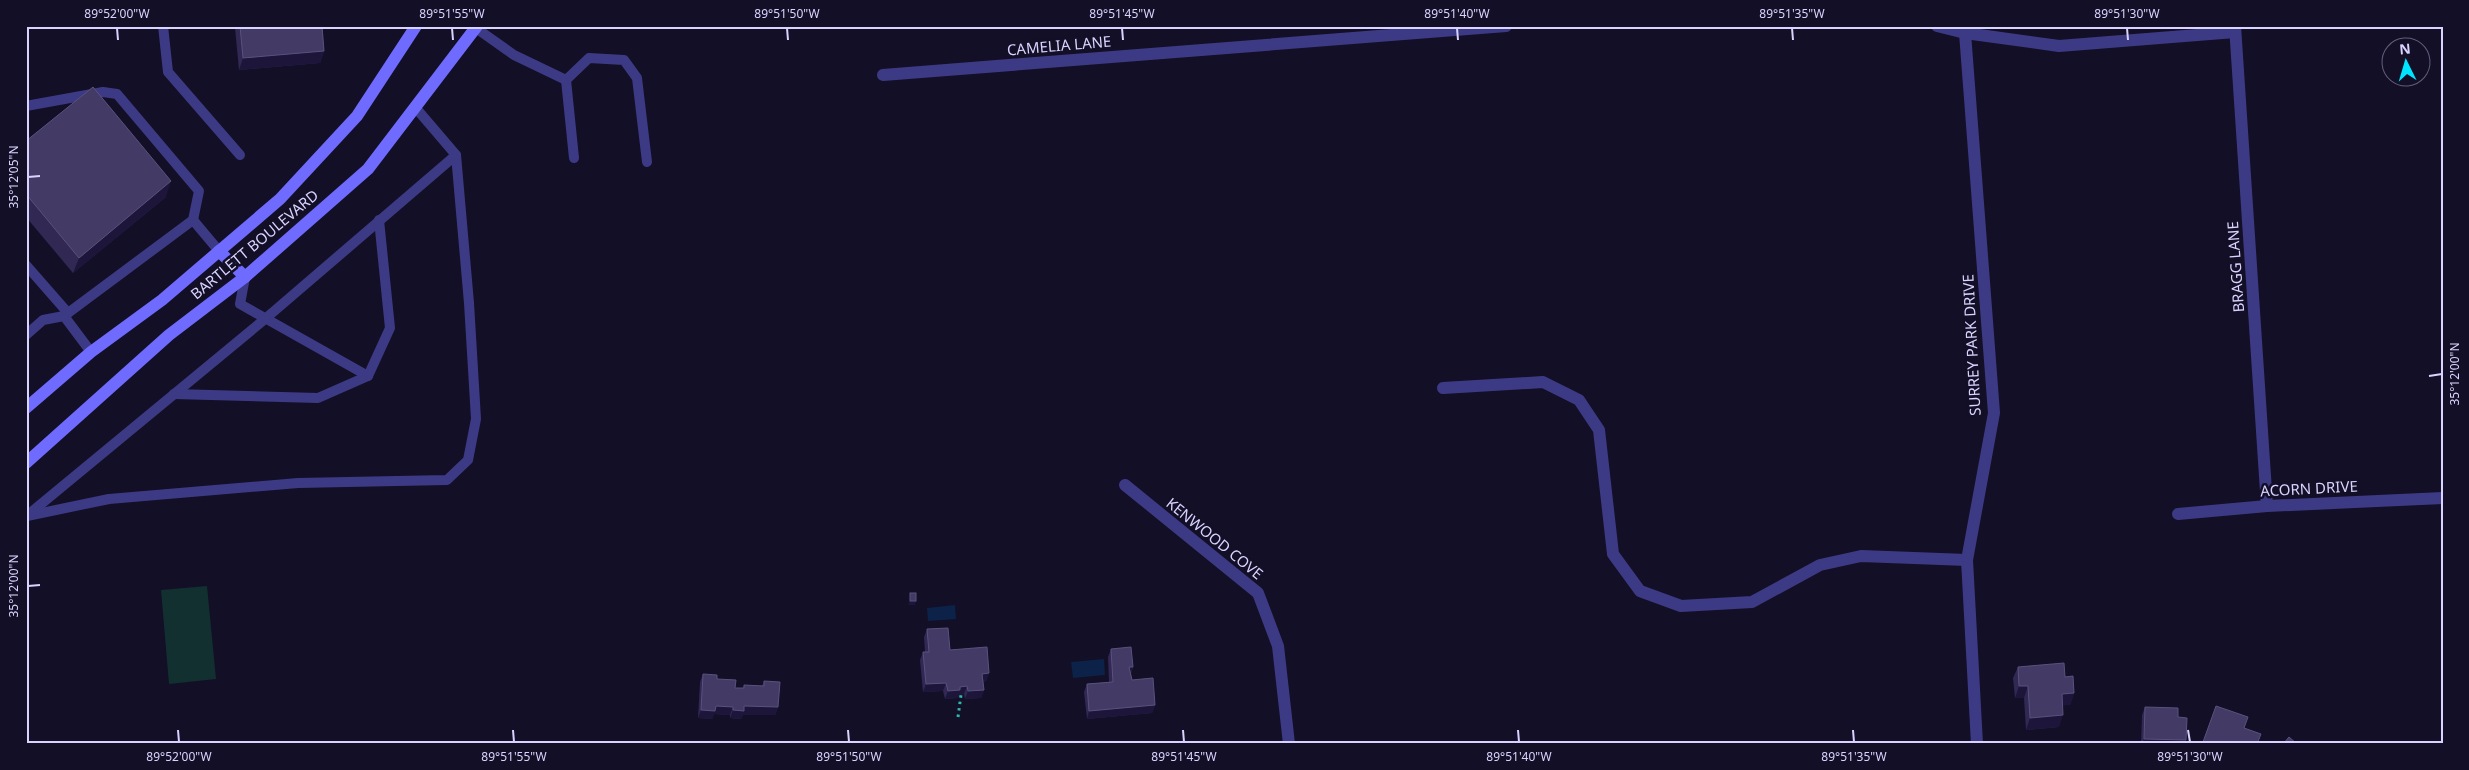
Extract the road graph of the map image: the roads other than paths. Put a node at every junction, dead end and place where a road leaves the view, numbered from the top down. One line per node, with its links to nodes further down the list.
1 (164, 26): 12 (lane)
2 (416, 26): 18 (main road, BARTLETT BOULEVARD)
3 (1506, 26): 8 (street, CAMELIA LANE)
4 (1937, 26): 7 (street)
5 (475, 27): 9 (lane); 11 (main road, BARTLETT BOULEVARD)
6 (2235, 29): 7 (street); 32 (street, BRAGG LANE)
7 (1965, 33): 35 (street, SURREY PARK DRIVE)
8 (883, 76)
9 (566, 80): 14 (lane); 15 (lane)
10 (26, 106): 16 (lane)
11 (415, 107): 13 (lane); 20 (main road, BARTLETT BOULEVARD)
12 (240, 155)
13 (456, 155): 17 (lane); 34 (lane)
14 (574, 158)
15 (647, 162)
16 (193, 220): 18 (lane); 21 (lane)
17 (378, 220): 22 (lane); 25 (lane)
18 (219, 251): 20 (main road); 24 (main road, BARTLETT BOULEVARD)
19 (26, 266): 21 (lane)
20 (246, 277): 22 (lane); 29 (main road, BARTLETT BOULEVARD)
21 (66, 315): 23 (lane); 24 (lane)
22 (265, 319): 25 (lane); 27 (lane)
23 (26, 335)
24 (91, 352): 28 (main road, BARTLETT BOULEVARD)
25 (368, 376): 27 (lane)
26 (1443, 388): 35 (street)
27 (174, 394): 34 (lane)
28 (26, 408)
29 (26, 463)
30 (1125, 486): 36 (street, KENWOOD COVE)
31 (2443, 498): 32 (street, ACORN DRIVE)
32 (2267, 506): 33 (street, ACORN DRIVE)
33 (2178, 514)
34 (27, 515)
35 (1967, 560): 37 (street, SURREY PARK DRIVE)
36 (1289, 744)
37 (1977, 744)

